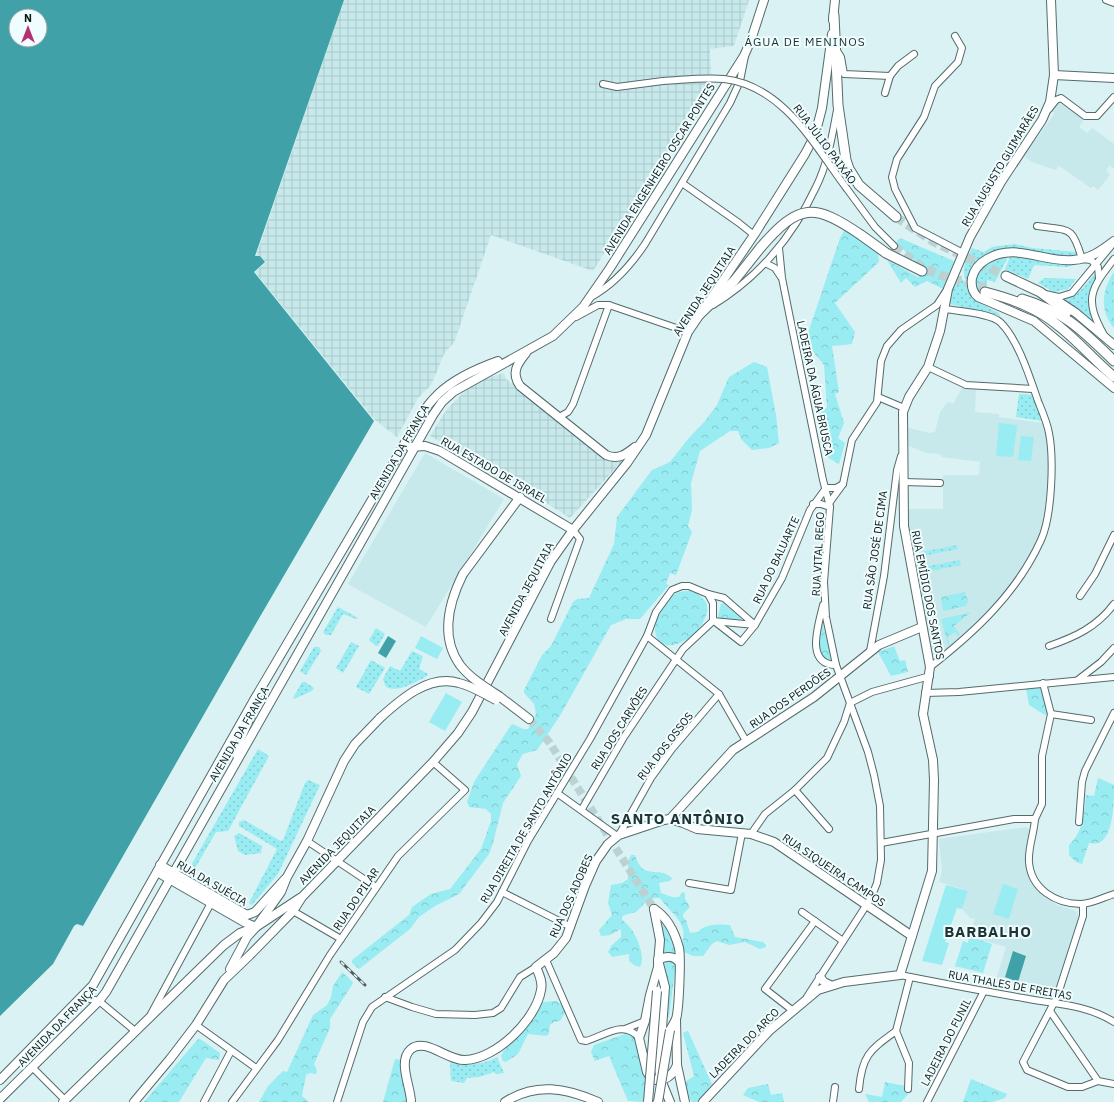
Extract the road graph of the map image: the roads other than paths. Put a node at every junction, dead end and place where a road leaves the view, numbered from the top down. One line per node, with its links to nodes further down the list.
1 (764, 0): 9 (main road, AVENIDA ENGENHEIRO OSCAR PONTES)
2 (835, 0): 6 (main road, AVENIDA JEQUITAIA)
3 (1051, 0): 11 (main road, RUA AUGUSTO GUIMARÃES)
4 (1106, 0): 5 (street)
5 (1114, 3)
6 (834, 15): 8 (highway); 24 (main road, AVENIDA JEQUITAIA)
7 (954, 36): 28 (street)
8 (836, 49): 12 (street); 19 (highway)
9 (745, 53): 16 (main road, AVENIDA ENGENHEIRO OSCAR PONTES); 18 (street, AVENIDA ENGENHEIRO OSCAR PONTES)
10 (914, 54): 12 (street)
11 (1054, 75): 13 (main road); 20 (main road, RUA AUGUSTO GUIMARÃES)
12 (890, 76): 15 (street)
13 (1114, 78)
14 (603, 84): 26 (street, RUA JÚLIO PAIXÃO, bridge)
15 (885, 93)
16 (718, 96): 18 (street); 38 (main road, AVENIDA ENGENHEIRO OSCAR PONTES)
17 (1114, 97): 20 (street)
18 (730, 103): 21 (street, AVENIDA ENGENHEIRO OSCAR PONTES)
19 (838, 105): 22 (highway); 27 (street)
20 (1046, 112): 28 (main road, RUA AUGUSTO GUIMARÃES)
21 (682, 183): 24 (street); 38 (street, AVENIDA ENGENHEIRO OSCAR PONTES)
22 (896, 217)
23 (1037, 226): 29 (street)
24 (754, 236): 42 (main road, AVENIDA JEQUITAIA)
25 (1114, 241): 29 (main road); 32 (street)
26 (894, 246)
27 (779, 248): 31 (street); 35 (street, LADEIRA DA ÁGUA BRUSCA)
28 (963, 253): 41 (main road, RUA AUGUSTO GUIMARÃES)
29 (1082, 259): 32 (street); 55 (main road)
30 (1114, 259): 36 (street)
31 (765, 263): 35 (street); 42 (street)
32 (1096, 264): 36 (street); 37 (street)
33 (922, 271): 42 (highway, bridge)
34 (1006, 276): 37 (highway)
35 (782, 278): 67 (street, LADEIRA DA ÁGUA BRUSCA)
36 (1099, 278): 45 (street)
37 (1040, 292): 45 (main road); 48 (highway)
38 (591, 297): 43 (main road, AVENIDA ENGENHEIRO OSCAR PONTES)
39 (609, 305): 43 (street); 44 (street); 59 (street)
40 (1040, 305): 49 (highway); 50 (highway); 52 (highway)
41 (941, 307): 51 (main road); 56 (street); 57 (street)
42 (700, 314): 44 (main road, AVENIDA JEQUITAIA)
43 (572, 320): 47 (main road, AVENIDA ENGENHEIRO OSCAR PONTES)
44 (688, 332): 60 (main road, AVENIDA JEQUITAIA)
45 (1105, 337): 46 (main road)
46 (1114, 345)
47 (527, 351): 59 (main road); 61 (main road, AVENIDA DA FRANÇA); 62 (main road, AVENIDA DA FRANÇA)
48 (1114, 354)
49 (1114, 361)
50 (1098, 363): 53 (highway); 54 (main road)
51 (928, 367): 56 (street); 58 (main road)
52 (1114, 368)
53 (1114, 377)
54 (1114, 382)
55 (1114, 388)
56 (1033, 389): 87 (street)
57 (878, 397): 58 (street); 65 (street)
58 (904, 408): 63 (main road, RUA EMÍDIO DOS SANTOS)
59 (559, 416): 60 (main road)
60 (641, 442): 71 (main road, AVENIDA JEQUITAIA)
61 (415, 446): 62 (main road, RUA ESTADO DE ISRAEL); 68 (main road, RUA ESTADO DE ISRAEL); 103 (main road, AVENIDA DA FRANÇA)
62 (400, 452): 96 (main road, AVENIDA DA FRANÇA)
63 (902, 452): 64 (main road, RUA EMÍDIO DOS SANTOS); 84 (street, RUA SÃO JOSÉ DE CIMA)
64 (903, 482): 66 (street); 80 (main road, RUA EMÍDIO DOS SANTOS)
65 (843, 484): 67 (street); 70 (street)
66 (940, 484)
67 (826, 488): 69 (street, RUA DO BALUARTE); 70 (street, LADEIRA DA ÁGUA BRUSCA)
68 (520, 497): 71 (main road, RUA ESTADO DE ISRAEL); 95 (main road, bridge)
69 (813, 504): 70 (street); 79 (street, RUA DO BALUARTE)
70 (830, 505): 75 (street, RUA VITAL REGO)
71 (573, 530): 77 (street); 104 (main road, AVENIDA JEQUITAIA)
72 (1114, 535): 74 (street)
73 (708, 594): 78 (street); 79 (street, RUA DIREITA DE SANTO ANTÔNIO); 81 (street, RUA DIREITA DE SANTO ANTÔNIO)
74 (1080, 596)
75 (824, 597): 86 (street, RUA VITAL REGO); 86 (street)
76 (1114, 604): 82 (street)
77 (551, 619)
78 (713, 621): 79 (street); 79 (street, RUA DO BALUARTE); 85 (street, RUA DOS CARVÕES)
79 (755, 625)
80 (922, 627): 84 (main road, RUA DOS PERDÕES); 87 (main road, RUA EMÍDIO DOS SANTOS)
81 (647, 636): 85 (street); 106 (street, RUA DIREITA DE SANTO ANTÔNIO)
82 (1049, 646)
83 (1114, 648): 91 (street)
84 (870, 651): 89 (main road, RUA DOS PERDÕES)
85 (676, 660): 94 (street); 108 (street, RUA DOS CARVÕES)
86 (836, 665): 89 (street, RUA VITAL REGO)
87 (930, 667): 88 (main road, RUA EMÍDIO DOS SANTOS)
88 (930, 676): 93 (main road, RUA EMÍDIO DOS SANTOS); 97 (street)
89 (840, 677): 97 (street, RUA VITAL REGO); 102 (main road, RUA DOS PERDÕES)
90 (1114, 677): 91 (street)
91 (1079, 680): 92 (street)
92 (1043, 683): 93 (street); 99 (street)
93 (925, 693): 114 (main road, RUA EMÍDIO DOS SANTOS)
94 (719, 694): 102 (street); 116 (street, RUA DOS OSSOS)
95 (498, 698): 100 (main road); 117 (main road, bridge)
96 (254, 700): 103 (main road); 120 (main road, AVENIDA DA FRANÇA)
97 (850, 704): 105 (street); 118 (street, RUA VITAL REGO)
98 (1114, 712): 111 (street)
99 (1051, 714): 101 (street); 110 (street)
100 (528, 719)
101 (1091, 720)
102 (746, 741): 107 (main road, RUA DOS PERDÕES)
103 (236, 760): 121 (main road, AVENIDA DA FRANÇA)
104 (433, 762): 119 (main road, AVENIDA JEQUITAIA); 124 (street, RUA DO PILAR)
105 (795, 790): 113 (street); 115 (street)
106 (557, 793): 108 (street); 125 (street, RUA DIREITA DE SANTO ANTÔNIO)
107 (683, 805): 109 (main road, RUA DOS PERDÕES); 112 (main road)
108 (582, 809): 116 (street)
109 (670, 819): 112 (main road, RUA SIQUEIRA CAMPOS); 116 (main road, RUA DOS ADOBES)
110 (1035, 819): 114 (street); 129 (street)
111 (1079, 822)
112 (683, 823): 115 (main road, RUA SIQUEIRA CAMPOS)
113 (829, 829)
114 (932, 833): 118 (street); 136 (main road, RUA EMÍDIO DOS SANTOS)
115 (746, 834): 123 (street); 130 (main road, RUA SIQUEIRA CAMPOS)
116 (618, 835): 134 (main road, RUA DOS ADOBES)
117 (307, 841): 119 (street); 122 (main road)
118 (881, 843): 130 (street, RUA VITAL REGO)
119 (338, 861): 124 (street); 127 (main road, AVENIDA JEQUITAIA)
120 (158, 869): 121 (main road); 149 (main road, AVENIDA DA FRANÇA)
121 (171, 876): 122 (main road, RUA DA SUÉCIA); 128 (main road, RUA DA SUÉCIA); 152 (main road, AVENIDA DA FRANÇA)
122 (287, 877): 135 (main road)
123 (688, 883)
124 (376, 887): 137 (street, RUA DO PILAR)
125 (502, 892): 134 (street); 150 (street, RUA DIREITA DE SANTO ANTÔNIO)
126 (1114, 894): 129 (street)
127 (302, 897): 131 (main road, AVENIDA JEQUITAIA); 135 (main road)
128 (211, 903): 135 (main road, RUA DA SUÉCIA); 156 (street)
129 (1083, 904): 153 (street)
130 (866, 905): 136 (main road, RUA SIQUEIRA CAMPOS); 138 (street, RUA VITAL REGO)
131 (292, 911): 137 (street); 146 (main road, AVENIDA JEQUITAIA)
132 (802, 912): 133 (street)
133 (815, 921): 138 (street); 154 (street)
134 (571, 927): 139 (main road, RUA DOS ADOBES)
135 (256, 928): 146 (main road); 156 (main road)
136 (912, 936): 143 (main road, RUA EMÍDIO DOS SANTOS)
137 (341, 939): 168 (street, RUA DO PILAR)
138 (843, 941): 144 (street, RUA VITAL REGO)
139 (546, 960): 142 (main road, RUA DOS ADOBES); 161 (street)
140 (679, 962): 141 (main road); 141 (main road); 157 (main road)
141 (658, 963): 158 (main road); 170 (main road); 185 (main road, bridge)
142 (536, 967): 150 (street); 182 (main road)
143 (900, 975): 145 (street, RUA THALES DE FREITAS); 147 (main road, LADEIRA DO ARCO)
144 (820, 977): 147 (main road); 151 (street, RUA VITAL REGO)
145 (910, 977): 148 (street, RUA THALES DE FREITAS); 163 (street)
146 (224, 980): 160 (main road, AVENIDA JEQUITAIA)
147 (830, 986): 151 (main road, LADEIRA DO ARCO)
148 (984, 991): 153 (street, RUA THALES DE FREITAS); 191 (street, LADEIRA DO FUNIL)
149 (82, 997): 152 (street); 169 (main road, AVENIDA DA FRANÇA)
150 (385, 997): 181 (street, RUA DIREITA DE SANTO ANTÔNIO)
151 (805, 1000): 154 (main road, LADEIRA DO ARCO)
152 (99, 1001): 162 (street); 167 (main road, AVENIDA DA FRANÇA)
153 (1054, 1002): 155 (street); 159 (street, RUA THALES DE FREITAS)
154 (792, 1010): 189 (main road, LADEIRA DO ARCO)
155 (1050, 1011): 171 (street); 171 (street)
156 (150, 1015): 162 (main road)
157 (676, 1018): 166 (main road); 186 (main road, bridge)
158 (645, 1021): 161 (street); 164 (main road)
159 (1114, 1022)
160 (196, 1025): 165 (street); 178 (main road, AVENIDA JEQUITAIA)
161 (625, 1029): 164 (street)
162 (135, 1030): 177 (main road)
163 (896, 1031): 174 (street); 175 (street)
164 (639, 1038): 170 (main road)
165 (231, 1051): 168 (street); 179 (street)
166 (677, 1065): 170 (main road); 188 (main road)
167 (31, 1068): 176 (main road, AVENIDA DA FRANÇA); 177 (street)
168 (256, 1068): 180 (street, RUA DO PILAR)
169 (0, 1080)
170 (660, 1080): 187 (main road)
171 (1098, 1082): 172 (street)
172 (1114, 1084)
173 (835, 1087): 190 (street)
174 (859, 1089)
175 (908, 1090)
176 (0, 1099)
177 (63, 1101)
178 (134, 1102)
179 (204, 1102)
180 (232, 1102)
181 (337, 1102)
182 (411, 1102)
183 (505, 1102): 184 (main road)
184 (598, 1102)
185 (648, 1102)
186 (658, 1102)
187 (670, 1102)
188 (685, 1102)
189 (703, 1102)
190 (833, 1102)
191 (927, 1102)

